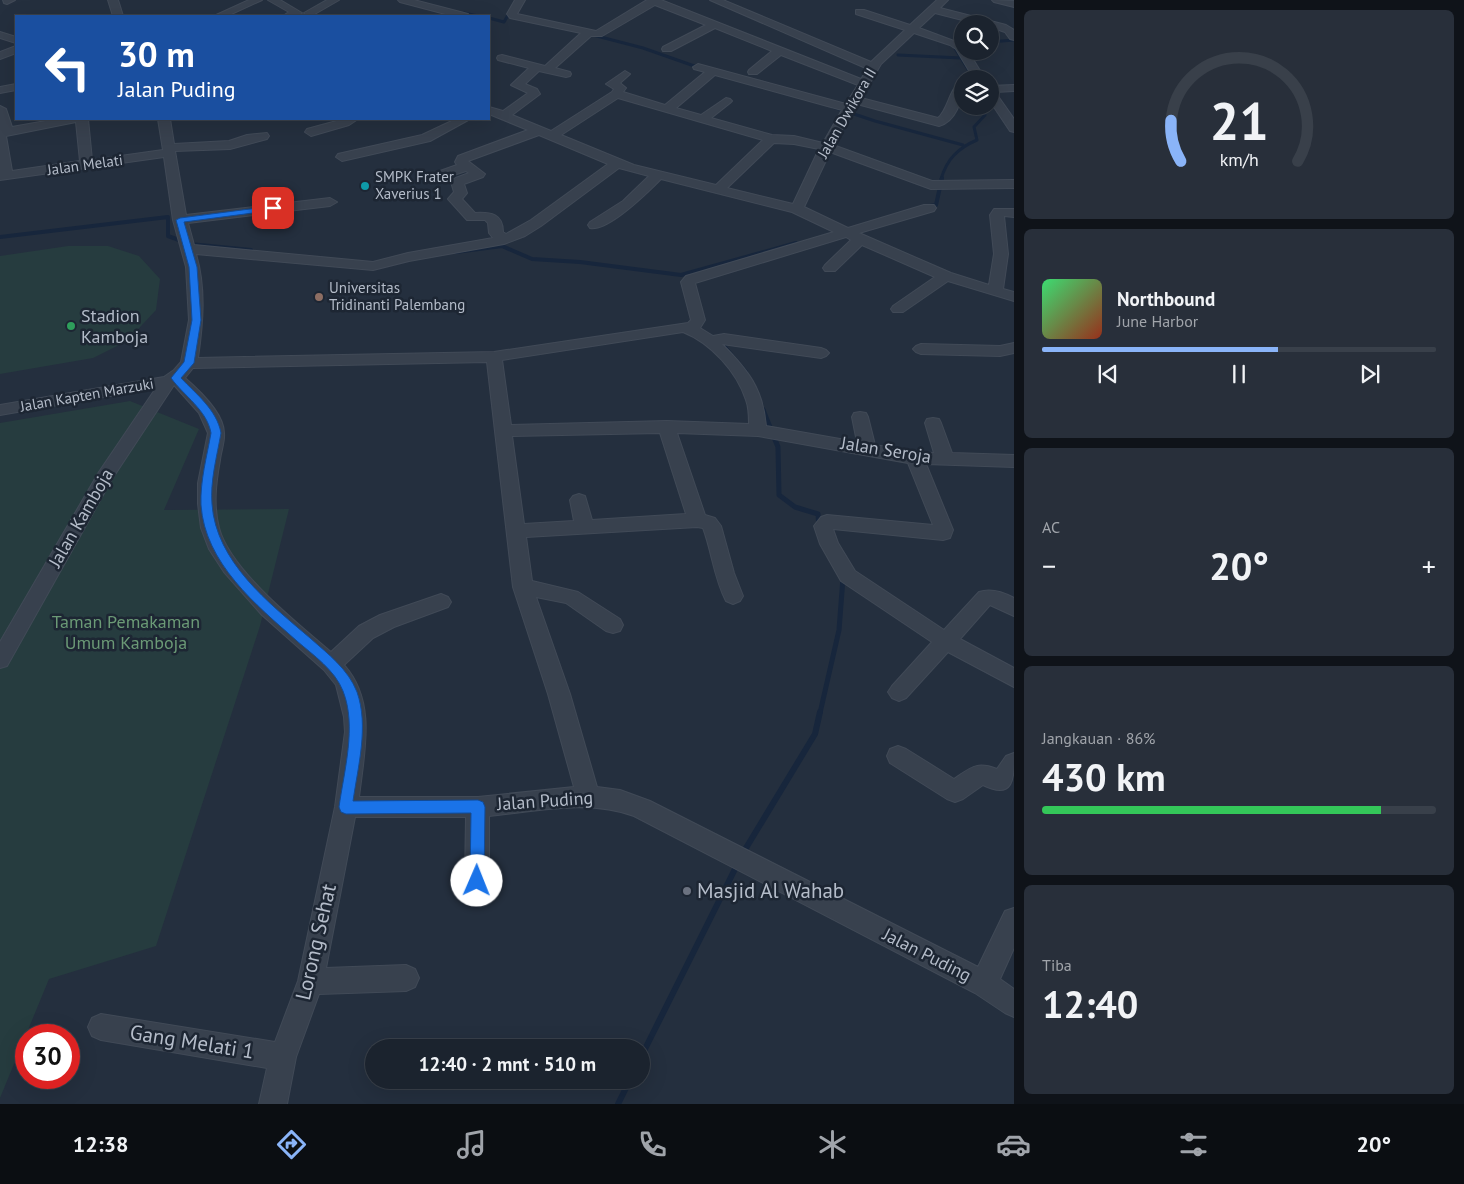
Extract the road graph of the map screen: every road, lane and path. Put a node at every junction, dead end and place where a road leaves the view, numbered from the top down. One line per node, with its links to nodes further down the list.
1 (113, 0): 18 (street)
2 (257, 0): 19 (street)
3 (273, 0): 14 (street)
4 (302, 0): 14 (street)
5 (334, 0): 16 (street)
6 (403, 0): 21 (street)
7 (520, 0): 17 (street)
8 (653, 0): 24 (street); 26 (street)
9 (715, 0): 23 (street)
10 (943, 0): 13 (street, Jalan Dwikora II)
11 (998, 0): 12 (street)
12 (1014, 4)
13 (933, 9): 25 (street, Jalan Dwikora II); 29 (street)
14 (290, 12): 16 (street)
15 (860, 12): 25 (street)
16 (308, 13): 20 (street)
17 (512, 13): 22 (street); 26 (street)
18 (119, 15)
19 (220, 15)
20 (317, 15)
21 (460, 15)
22 (502, 20)
23 (768, 22): 27 (street); 38 (street)
24 (714, 25): 27 (street); 33 (street)
25 (913, 27): 31 (street); 38 (street, Jalan Dwikora II)
26 (588, 33): 39 (street)
27 (734, 33): 34 (street)
28 (0, 34): 30 (street)
29 (1014, 36)
30 (15, 40)
31 (954, 44)
32 (15, 49): 35 (street)
33 (667, 49)
34 (779, 51): 41 (street); 44 (street)
35 (0, 56)
36 (502, 58): 39 (street)
37 (698, 67): 40 (street)
38 (873, 67): 44 (street, Jalan Dwikora II)
39 (542, 68): 42 (street); 57 (street)
40 (713, 72): 54 (street); 55 (street)
41 (752, 72)
42 (566, 74)
43 (624, 74): 49 (street)
44 (865, 84): 55 (street, Jalan Dwikora II)
45 (15, 87): 48 (street)
46 (1014, 88): 47 (street)
47 (999, 89)
48 (0, 90)
49 (616, 94): 54 (street); 70 (street)
50 (726, 101): 58 (street)
51 (954, 104): 64 (street)
52 (999, 106): 66 (street)
53 (0, 108): 69 (street)
54 (668, 108): 58 (street)
55 (850, 109): 64 (street); 73 (street, Jalan Dwikora II)
56 (490, 110): 57 (street)
57 (504, 116): 67 (street)
58 (704, 119): 72 (street)
59 (69, 120): 69 (street)
60 (82, 120): 77 (street)
61 (164, 120): 74 (street)
62 (350, 120): 68 (street)
63 (462, 120): 75 (street)
64 (936, 122): 65 (street)
65 (950, 126)
66 (1014, 128)
67 (540, 130): 70 (street); 78 (street)
68 (311, 132)
69 (3, 133): 81 (street)
70 (553, 135): 76 (street)
71 (263, 136): 74 (street, Jalan Melati)
72 (771, 139): 73 (street); 84 (street)
73 (826, 147): 83 (street); 87 (street, Jalan Dwikora II)
74 (169, 151): 77 (street, Jalan Melati); 89 (street)
75 (342, 156)
76 (617, 163): 80 (street); 92 (street)
77 (86, 165): 81 (street, Jalan Melati)
78 (467, 166): 79 (street); 92 (street)
79 (444, 174)
80 (658, 175): 84 (street); 90 (street)
81 (4, 176)
82 (1014, 184): 83 (street)
83 (943, 186)
84 (720, 188): 87 (street)
85 (330, 202): 89 (street)
86 (928, 208): 91 (street)
87 (797, 209): 91 (street)
88 (1014, 213): 96 (street)
89 (180, 220): 93 (street)
90 (594, 225)
91 (848, 233): 94 (street); 95 (street); 99 (street)
92 (504, 240): 93 (street)
93 (187, 245): 105 (street)
94 (830, 268)
95 (946, 276): 96 (street); 98 (street)
96 (995, 291): 97 (street)
97 (1014, 297)
98 (898, 309)
99 (694, 326): 100 (street); 104 (street)
100 (716, 340): 103 (street); 111 (street)
101 (1014, 348): 102 (street)
102 (921, 349)
103 (821, 353)
104 (494, 358): 105 (street); 112 (street)
105 (189, 363): 106 (street, Jalan Kapten Marzuki)
106 (172, 379): 107 (street, Jalan Kapten Marzuki); 127 (street, Jalan Kamboja); 128 (street)
107 (0, 410)
108 (860, 417): 113 (street)
109 (933, 423): 115 (street)
110 (667, 427): 111 (street, Jalan Seroja); 112 (street, Jalan Seroja); 118 (street)
111 (764, 430): 113 (street, Jalan Seroja)
112 (504, 432): 120 (street)
113 (867, 449): 114 (street, Jalan Seroja)
114 (914, 458): 115 (street, Jalan Seroja); 126 (street)
115 (944, 459): 116 (street, Jalan Seroja)
116 (1014, 461)
117 (579, 500): 119 (street)
118 (697, 520): 119 (street); 122 (street)
119 (584, 527): 120 (street)
120 (515, 531): 121 (street)
121 (523, 587): 125 (street); 133 (street)
122 (733, 596)
123 (441, 602): 128 (street)
124 (1014, 608): 126 (street)
125 (613, 625)
126 (944, 640): 129 (street); 130 (street)
127 (0, 660)
128 (331, 664): 134 (street)
129 (1014, 678)
130 (899, 692)
131 (898, 756): 132 (street)
132 (1014, 763)
133 (588, 796): 135 (street, Jalan Puding); 140 (street, Jalan Puding)
134 (346, 807): 135 (street, Jalan Puding); 139 (street, Lorong Sehat)
135 (478, 807): 136 (street)
136 (477, 881)
137 (1014, 920): 140 (street)
138 (406, 978): 139 (street)
139 (311, 982): 143 (street, Lorong Sehat)
140 (984, 984): 141 (street, Jalan Puding)
141 (1014, 1004)
142 (101, 1027): 143 (street, Gang Melati 1)
143 (283, 1057): 144 (street, Lorong Sehat)
144 (273, 1104)

